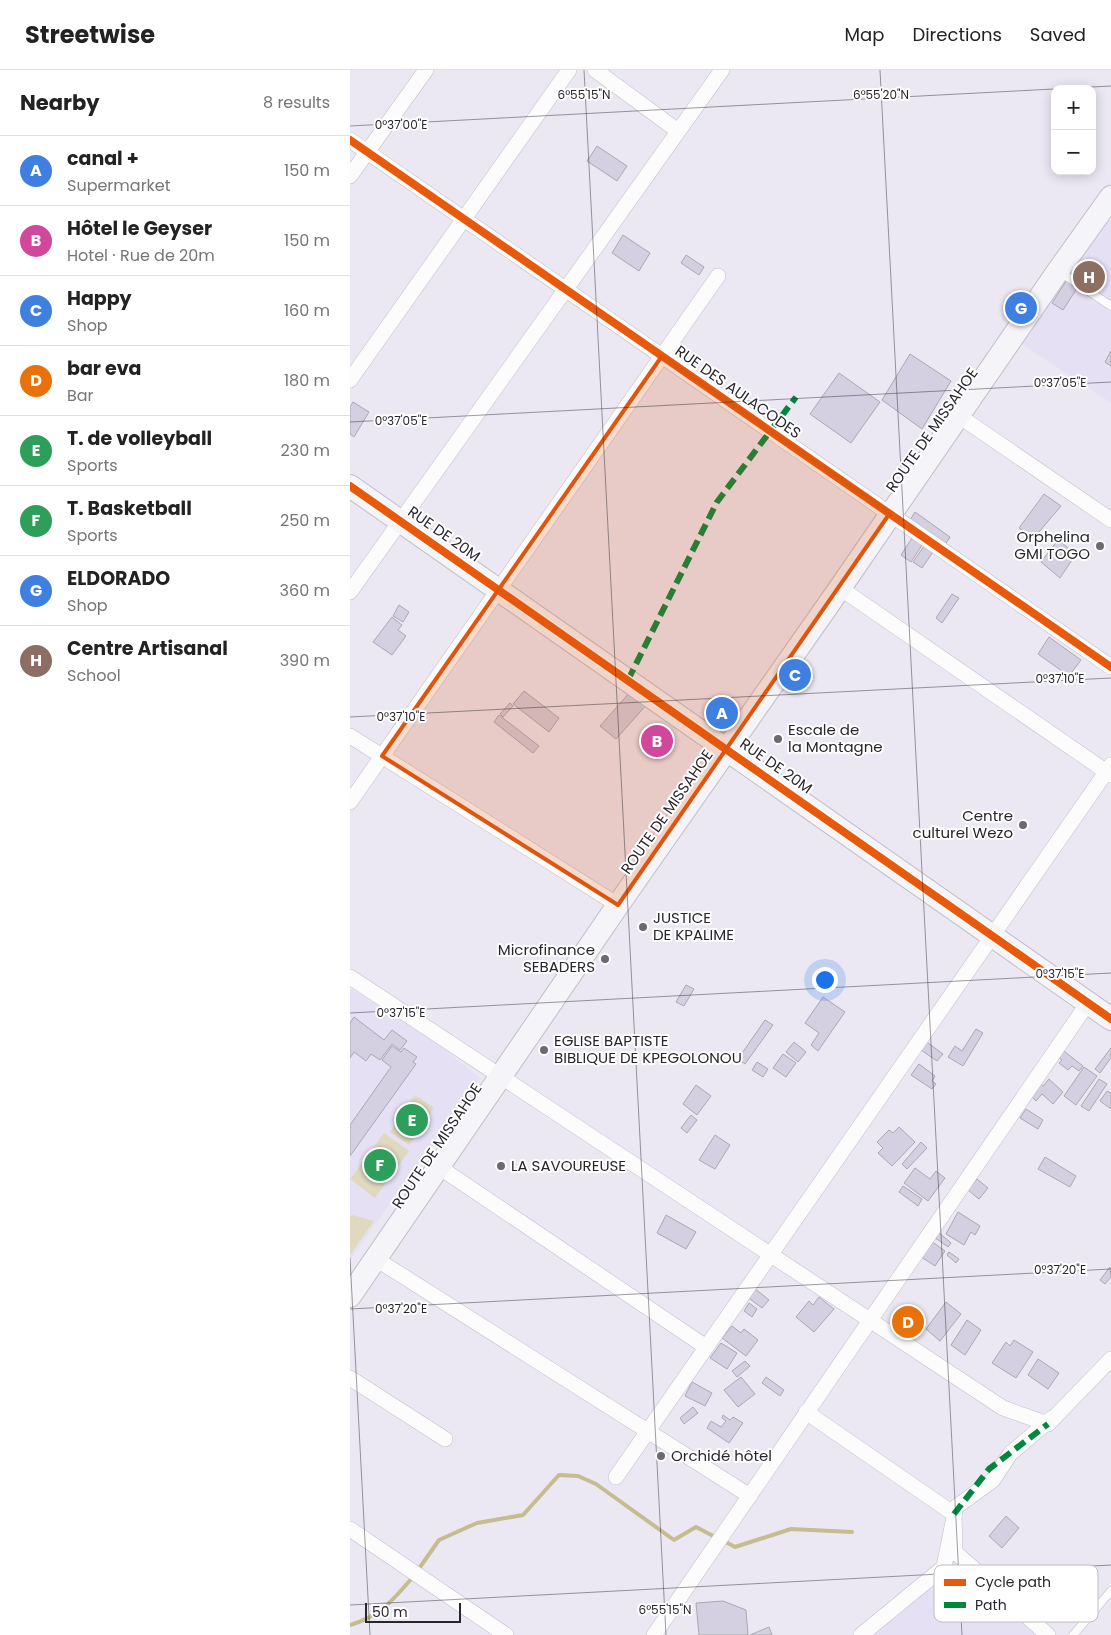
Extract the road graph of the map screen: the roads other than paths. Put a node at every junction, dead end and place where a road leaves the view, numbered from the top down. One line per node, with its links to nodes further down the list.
1 (426, 70): 7 (street)
2 (569, 70): 10 (street)
3 (595, 70): 5 (street)
4 (722, 70): 5 (street)
5 (678, 131): 13 (street)
6 (350, 140): 7 (street, RUE DES AULACODES)
7 (367, 152): 8 (street); 10 (street, RUE DES AULACODES)
8 (350, 176)
9 (1111, 197): 11 (main road, ROUTE DE MISSAHOE)
10 (464, 219): 13 (street, RUE DES AULACODES); 16 (street)
11 (1058, 271): 14 (lane); 17 (main road, ROUTE DE MISSAHOE)
12 (718, 276): 15 (street)
13 (566, 289): 15 (street, RUE DES AULACODES); 21 (street)
14 (1111, 306)
15 (662, 356): 19 (street, RUE DES AULACODES); 23 (street)
16 (350, 380)
17 (959, 416): 19 (main road, ROUTE DE MISSAHOE); 20 (street)
18 (350, 486): 21 (main road, RUE DE 20M)
19 (890, 513): 22 (main road, ROUTE DE MISSAHOE); 25 (street, RUE DES AULACODES)
20 (1111, 520)
21 (401, 522): 23 (main road, RUE DE 20M); 24 (street)
22 (840, 588): 27 (main road, ROUTE DE MISSAHOE); 29 (street)
23 (499, 589): 27 (main road, RUE DE 20M); 28 (street)
24 (350, 592)
25 (1111, 667)
26 (350, 736): 28 (street)
27 (727, 749): 31 (main road, ROUTE DE MISSAHOE); 32 (main road, RUE DE 20M)
28 (382, 756): 30 (street); 31 (street)
29 (1109, 771): 32 (street)
30 (350, 802)
31 (618, 905): 36 (main road, ROUTE DE MISSAHOE)
32 (992, 935): 34 (main road, RUE DE 20M); 38 (street)
33 (350, 977): 36 (street)
34 (1088, 1003): 35 (main road, RUE DE 20M); 41 (street)
35 (1111, 1019)
36 (501, 1076): 37 (main road, ROUTE DE MISSAHOE); 38 (street)
37 (438, 1167): 39 (main road, ROUTE DE MISSAHOE); 42 (street)
38 (770, 1254): 41 (street); 42 (street)
39 (376, 1259): 40 (main road, ROUTE DE MISSAHOE); 47 (street)
40 (350, 1296)
41 (870, 1320): 43 (street); 46 (street)
42 (706, 1347): 47 (street)
43 (1111, 1358)
44 (1111, 1366): 54 (street)
45 (350, 1378): 48 (street)
46 (806, 1412): 50 (street); 52 (street)
47 (647, 1431): 49 (street); 50 (street)
48 (445, 1439)
49 (616, 1477)
50 (750, 1496): 63 (street)
51 (350, 1529): 62 (street)
52 (955, 1552): 53 (street); 55 (street)
53 (941, 1565)
54 (944, 1565)
55 (970, 1565)
56 (934, 1572): 65 (street)
57 (934, 1575): 64 (street)
58 (1111, 1591): 59 (lane)
59 (1098, 1606)
60 (1033, 1622): 66 (street)
61 (1084, 1622): 67 (lane)
62 (506, 1635)
63 (654, 1635)
64 (861, 1635)
65 (868, 1635)
66 (1048, 1635)
67 (1072, 1635)

